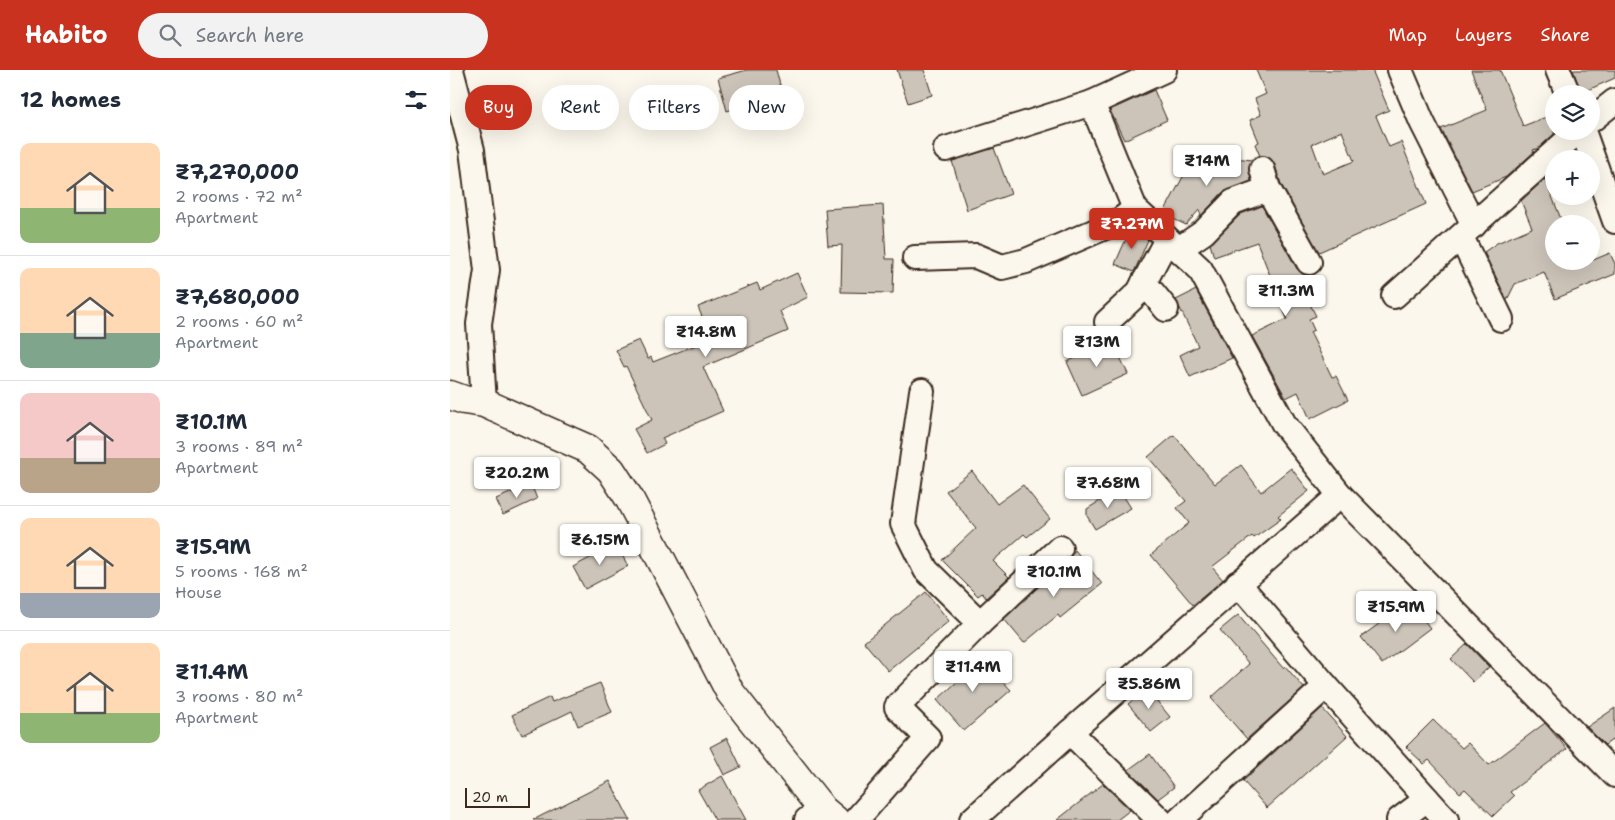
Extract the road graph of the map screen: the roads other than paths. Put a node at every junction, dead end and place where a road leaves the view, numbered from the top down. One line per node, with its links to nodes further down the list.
1 (451, 70): 24 (street)
2 (1164, 70): 7 (street)
3 (1400, 70): 14 (street)
4 (1558, 70): 5 (street)
5 (1564, 85)
6 (1615, 101): 8 (street)
7 (1092, 103): 11 (street); 12 (street)
8 (1600, 113)
9 (1568, 140): 14 (street)
10 (1586, 140): 13 (street)
11 (946, 149)
12 (1135, 209): 15 (street); 16 (street)
13 (1615, 221)
14 (1467, 231): 19 (street); 21 (street)
15 (1173, 244): 17 (street); 18 (street); 25 (street)
16 (915, 258)
17 (1309, 262)
18 (1144, 282): 20 (street); 22 (street)
19 (1394, 296)
20 (1166, 308)
21 (1501, 319)
22 (1107, 322)
23 (922, 391): 28 (street)
24 (462, 403): 33 (main road)
25 (1340, 495): 27 (street); 31 (street)
26 (1060, 548): 28 (street)
27 (1238, 583): 29 (street); 30 (street)
28 (980, 623): 34 (street)
29 (1326, 686): 32 (street); 37 (street)
30 (1070, 732): 35 (street); 36 (street)
31 (1615, 775)
32 (1427, 799): 38 (street); 39 (street)
33 (822, 817)
34 (856, 820)
35 (972, 820)
36 (1160, 820)
37 (1179, 820)
38 (1399, 820)
39 (1446, 820)

